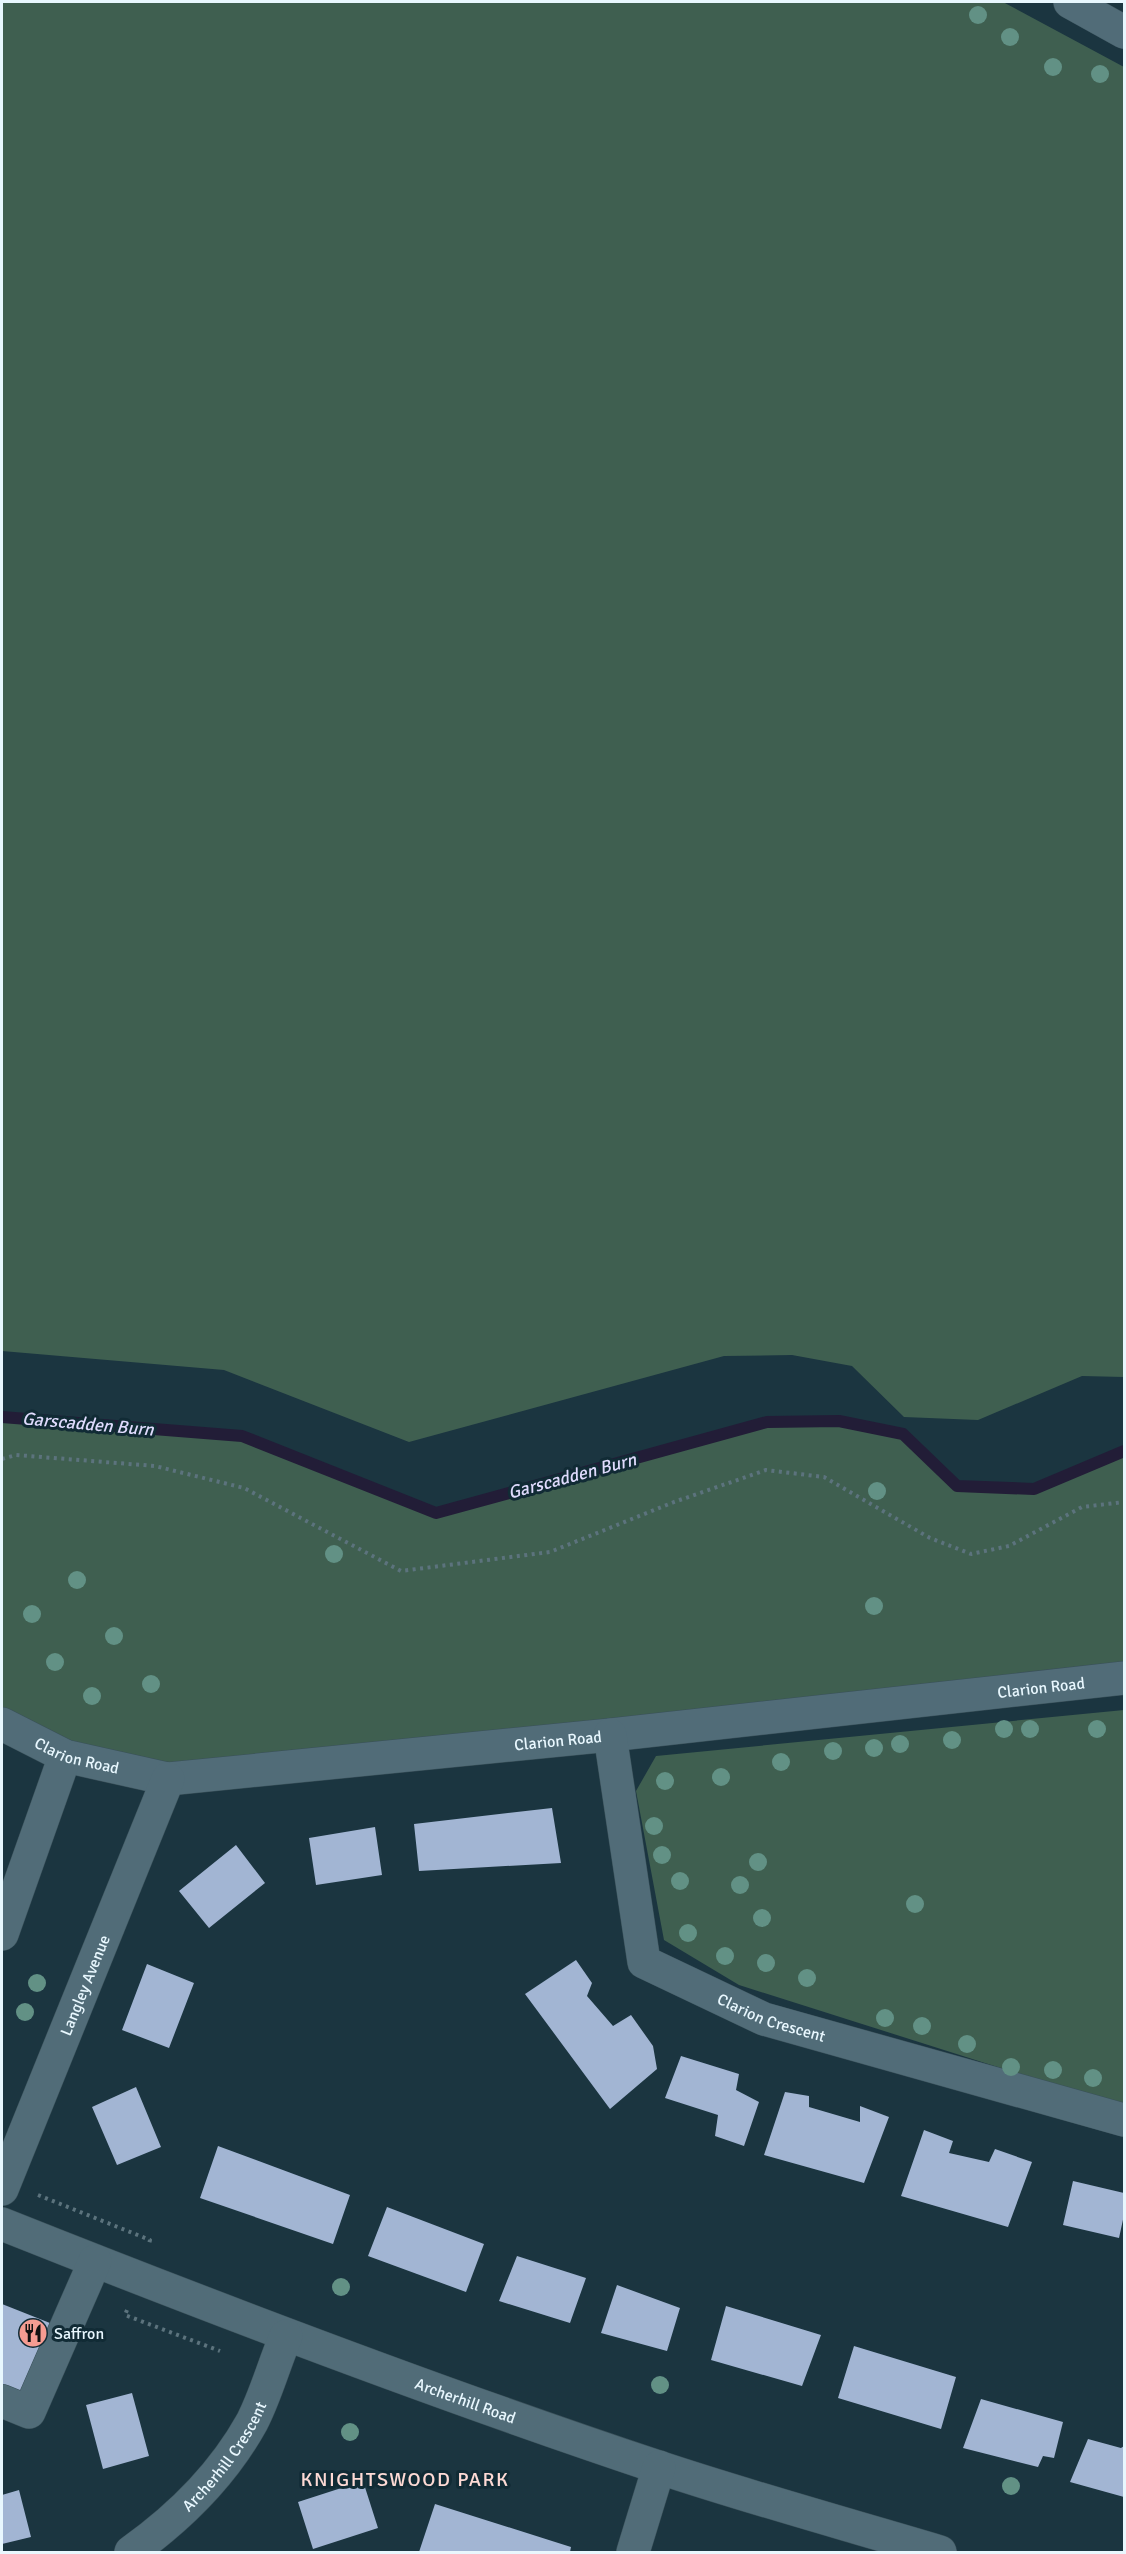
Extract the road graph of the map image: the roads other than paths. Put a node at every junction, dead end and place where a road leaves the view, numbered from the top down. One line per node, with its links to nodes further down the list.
1 (1070, 2): 2 (street)
2 (1125, 32)
3 (1125, 1678): 5 (street, Clarion Road)
4 (2, 1724): 6 (street, Clarion Road)
5 (610, 1736): 7 (street, Clarion Road); 9 (street, Clarion Crescent)
6 (65, 1756): 7 (street, Clarion Road); 8 (street)
7 (168, 1779): 10 (street, Langley Avenue)
8 (2, 1934)
9 (1125, 2120)
10 (2, 2189)
11 (2, 2224): 12 (street, Archerhill Road)
12 (95, 2261): 13 (street, Archerhill Road); 14 (street)
13 (286, 2336): 15 (street, Archerhill Road); 16 (street, Archerhill Crescent)
14 (2, 2401)
15 (659, 2467): 17 (street); 18 (street, Archerhill Road)
16 (131, 2553)
17 (633, 2553)
18 (940, 2553)

